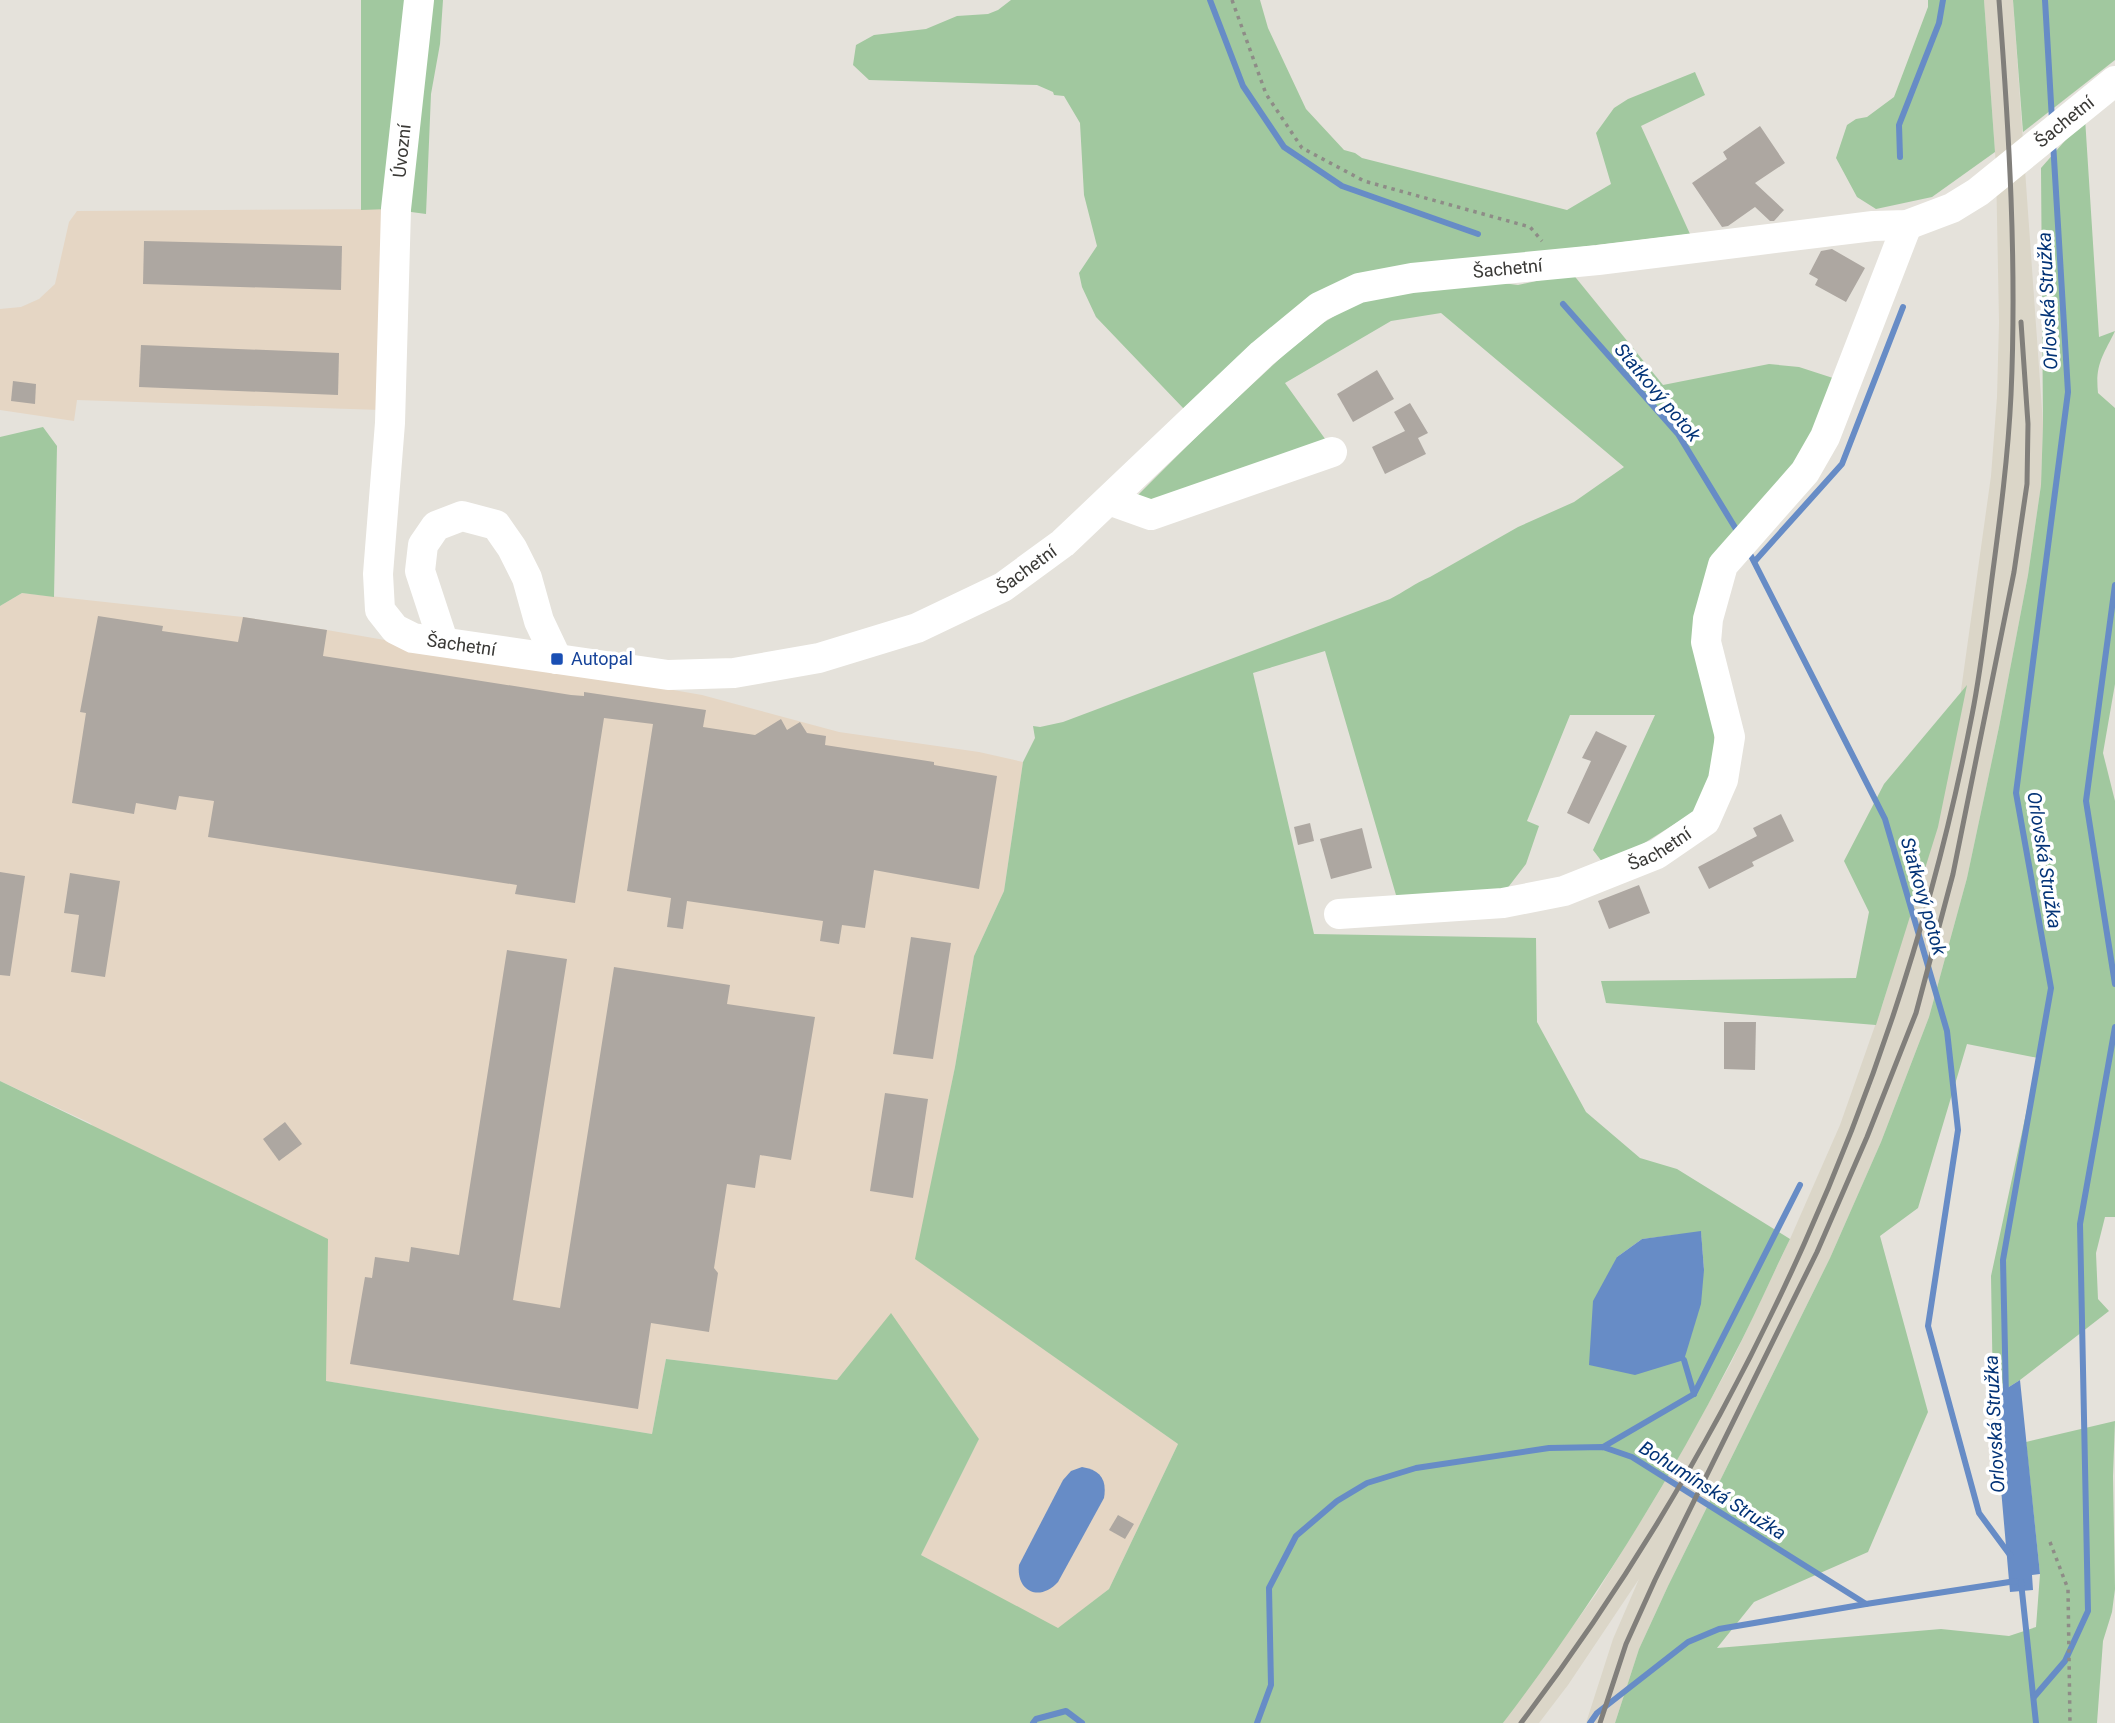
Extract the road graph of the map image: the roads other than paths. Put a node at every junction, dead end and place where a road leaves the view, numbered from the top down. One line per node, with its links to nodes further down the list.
1 (418, 0): 4 (street, Úvozní)
2 (2115, 81): 3 (street, Šachetní)
3 (1907, 225): 6 (street, Šachetní); 9 (street, Šachetní)
4 (394, 303): 7 (street, Šachetní)
5 (1332, 452): 6 (street)
6 (1109, 500): 8 (street, Šachetní)
7 (443, 641): 8 (street, Šachetní); 8 (street)
8 (557, 659)
9 (1339, 914)

